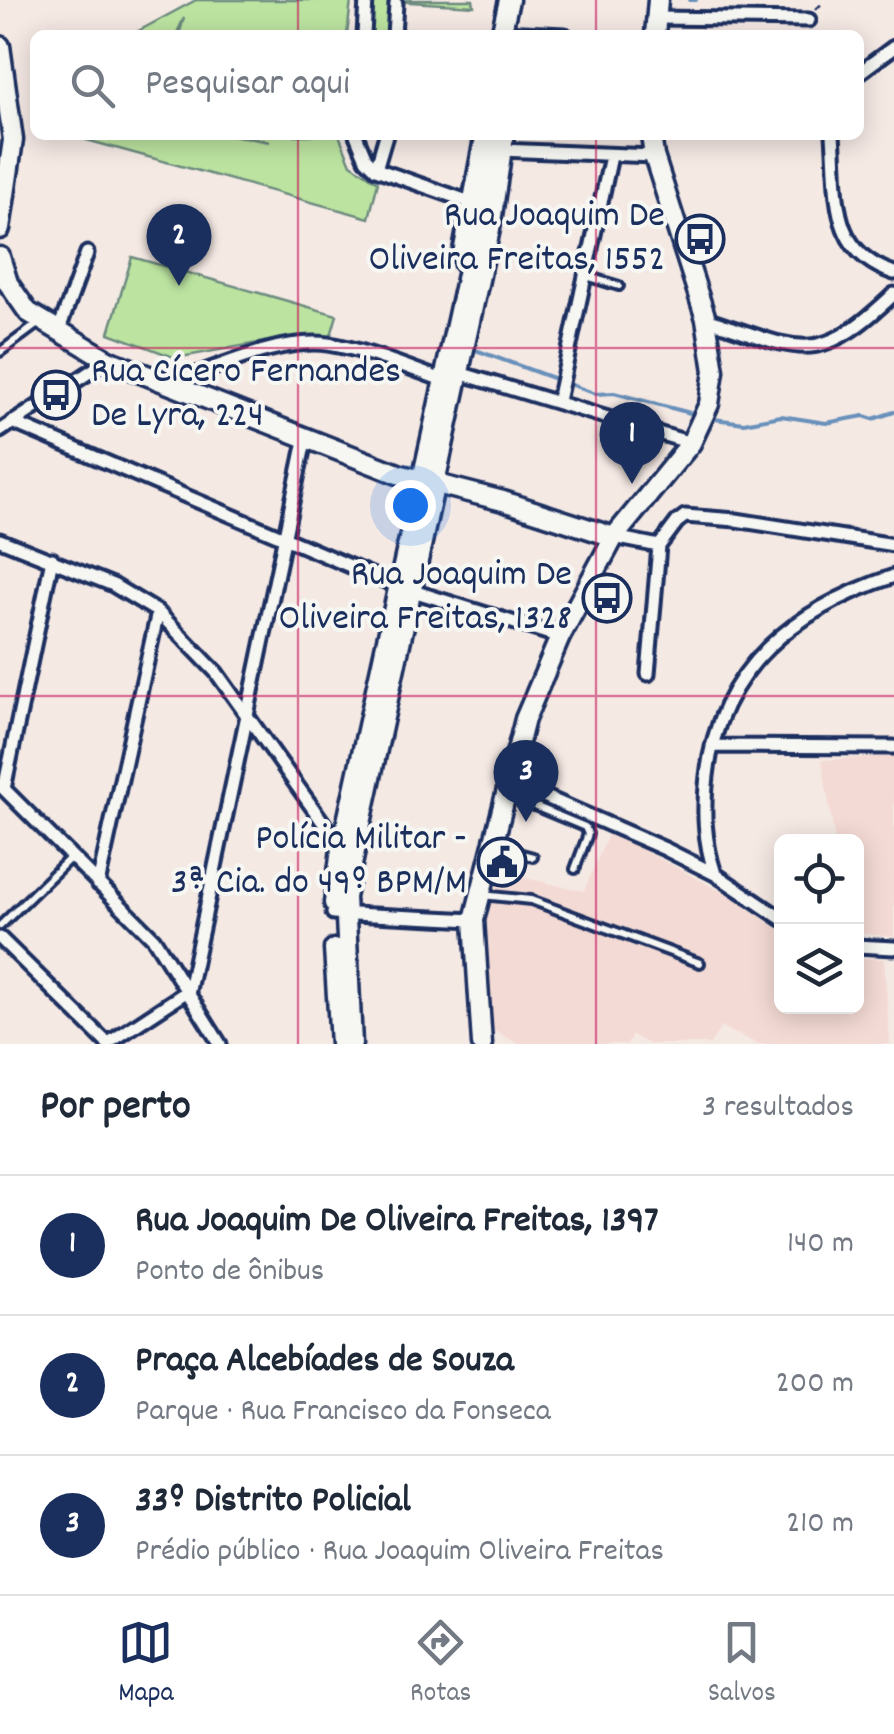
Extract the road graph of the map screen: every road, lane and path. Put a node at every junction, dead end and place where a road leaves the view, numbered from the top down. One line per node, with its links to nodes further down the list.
1 (366, 0): 8 (street)
2 (509, 0): 10 (street)
3 (520, 0): 11 (street)
4 (826, 0): 7 (path)
5 (396, 4): 9 (street)
6 (656, 15): 7 (street)
7 (809, 20)
8 (364, 30)
9 (394, 30)
10 (508, 30)
11 (509, 30)
12 (0, 46): 24 (street)
13 (894, 47): 14 (street)
14 (864, 69)
15 (358, 140): 22 (street)
16 (385, 140): 22 (street)
17 (652, 140): 21 (street)
18 (834, 140): 28 (street)
19 (496, 141): 20 (street); 23 (street); 27 (street); 36 (street)
20 (611, 156): 21 (street); 29 (street)
21 (654, 156): 32 (street)
22 (376, 170): 23 (street)
23 (467, 201): 27 (street)
24 (0, 230)
25 (86, 253): 33 (street)
26 (0, 256): 33 (street)
27 (468, 270): 36 (street)
28 (894, 272)
29 (586, 276): 30 (lane); 38 (street)
30 (618, 286)
31 (894, 294): 32 (street)
32 (706, 319): 42 (street)
33 (50, 327): 34 (lane); 35 (street)
34 (0, 352)
35 (108, 360): 37 (street); 39 (street)
36 (450, 376): 37 (street); 38 (street); 43 (street)
37 (194, 382): 41 (street)
38 (560, 397): 42 (street)
39 (12, 422): 40 (street); 45 (street)
40 (0, 431)
41 (306, 436): 43 (street); 45 (street)
42 (694, 439): 44 (street)
43 (426, 482): 44 (street); 51 (street)
44 (614, 536): 47 (street); 53 (street)
45 (284, 538): 51 (street); 55 (street)
46 (0, 540): 49 (street)
47 (660, 546): 48 (street); 54 (street)
48 (894, 546)
49 (52, 558): 52 (street); 58 (street)
50 (894, 576): 56 (street)
51 (403, 588): 53 (street); 62 (street)
52 (158, 612): 55 (street); 68 (street)
53 (560, 636): 59 (street)
54 (648, 674)
55 (247, 713): 62 (street); 78 (street)
56 (712, 746): 57 (street); 60 (street)
57 (894, 747)
58 (2, 787): 63 (street)
59 (506, 787): 61 (street); 65 (street); 66 (lane)
60 (704, 833): 65 (street); 67 (street)
61 (492, 846): 64 (lane); 69 (street)
62 (347, 851): 70 (street)
63 (71, 857): 68 (street); 73 (lane)
64 (533, 857)
65 (683, 858): 67 (street)
66 (575, 869)
67 (714, 874): 71 (street)
68 (98, 884): 78 (street)
69 (480, 895): 72 (street); 77 (lane)
70 (339, 913): 72 (street); 81 (street); 82 (street)
71 (774, 914)
72 (474, 920): 83 (street)
73 (0, 926)
74 (0, 938): 79 (street)
75 (864, 946): 76 (street)
76 (894, 948)
77 (700, 964)
78 (188, 990): 79 (street); 80 (street)
79 (108, 1044)
80 (220, 1044)
81 (340, 1044)
82 (352, 1044)
83 (482, 1044)

